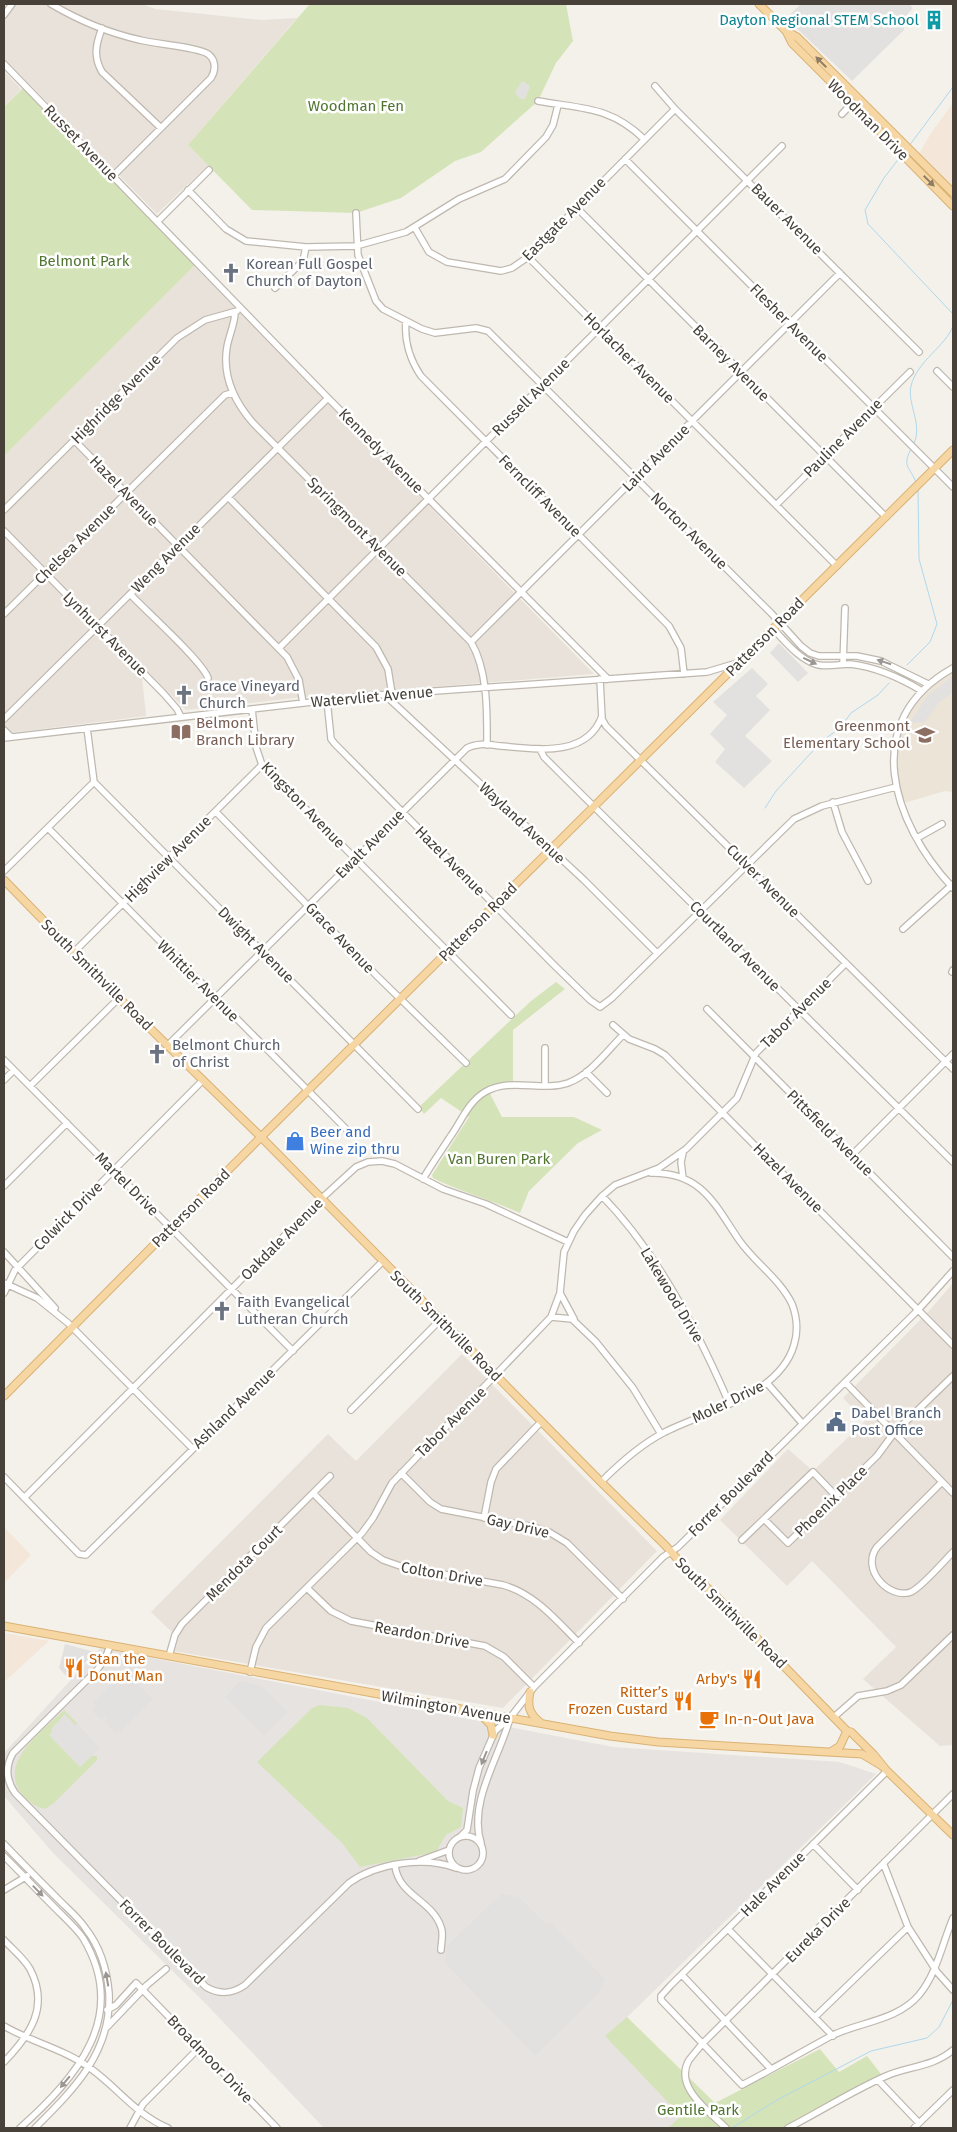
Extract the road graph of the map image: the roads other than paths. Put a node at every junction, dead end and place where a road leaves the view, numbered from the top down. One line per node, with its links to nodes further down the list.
1 (12, 4): 4 (street)
2 (51, 4): 5 (street)
3 (759, 4): 6 (main road, Woodman Drive)
4 (4, 15)
5 (102, 28): 14 (street); 14 (street)
6 (807, 53): 9 (main road, Woodman Drive, one-way to 6); 17 (main road, Woodman Drive)
7 (4, 64): 20 (street, Russet Avenue)
8 (655, 86): 12 (street, Bauer Avenue)
9 (857, 97): 13 (street); 17 (main road, Woodman Drive)
10 (538, 101): 11 (street)
11 (558, 105): 15 (street); 28 (street)
12 (675, 109): 15 (street, Eastgate Avenue); 21 (street, Bauer Avenue)
13 (842, 114)
14 (161, 128): 20 (street)
15 (644, 139): 18 (street, Eastgate Avenue)
16 (782, 146): 21 (street, Russell Avenue)
17 (906, 153): 23 (main road, Woodman Drive); 24 (main road, Woodman Drive, one-way to 24)
18 (625, 159): 25 (street, Eastgate Avenue); 29 (street, Flesher Avenue)
19 (209, 170): 22 (street)
20 (114, 176): 27 (street, Russet Avenue)
21 (748, 180): 29 (street, Russell Avenue); 33 (street, Bauer Avenue)
22 (188, 190): 27 (street); 31 (street)
23 (953, 193)
24 (953, 206)
25 (576, 207): 32 (street, Eastgate Avenue); 34 (street, Barney Avenue)
26 (356, 213): 30 (street)
27 (158, 221): 36 (street, Kennedy Avenue)
28 (415, 228): 30 (street); 32 (street, Eastgate Avenue)
29 (697, 231): 34 (street, Russell Avenue); 39 (street, Flesher Avenue)
30 (356, 246): 31 (street); 38 (street)
31 (306, 247): 35 (street)
32 (528, 257): 40 (street, Horlacher Avenue)
33 (840, 274): 39 (street, Laird Avenue); 41 (street, Bauer Avenue)
34 (648, 280): 40 (street, Russell Avenue); 44 (street, Barney Avenue)
35 (275, 288)
36 (240, 307): 37 (street); 48 (street, Kennedy Avenue)
37 (235, 312): 47 (street, Springmont Avenue); 51 (street, Highridge Avenue)
38 (406, 321): 45 (street, Norton Avenue); 52 (street, Ferncliff Avenue)
39 (789, 324): 44 (street, Laird Avenue); 49 (street, Flesher Avenue)
40 (600, 328): 45 (street, Russell Avenue); 50 (street, Horlacher Avenue)
41 (919, 352)
42 (937, 371): 46 (street)
43 (910, 372): 49 (street, Pauline Avenue)
44 (741, 373): 50 (street, Laird Avenue); 55 (street, Barney Avenue)
45 (543, 385): 52 (street, Russell Avenue); 57 (street, Norton Avenue)
46 (953, 387)
47 (232, 392): 53 (street, Springmont Avenue); 59 (street, Chelsea Avenue)
48 (328, 398): 53 (street, Weng Avenue); 61 (street, Kennedy Avenue)
49 (873, 407): 55 (street, Pauline Avenue); 56 (street, Flesher Avenue)
50 (692, 422): 57 (street, Laird Avenue); 62 (street, Horlacher Avenue)
51 (74, 440): 59 (street, Hazel Avenue); 63 (street, Highridge Avenue)
52 (486, 442): 61 (street, Russell Avenue); 66 (street, Ferncliff Avenue)
53 (278, 448): 60 (street, Weng Avenue); 68 (street, Springmont Avenue)
54 (953, 450): 56 (main road, Patterson Road)
55 (825, 456): 62 (street, Pauline Avenue); 64 (street, Barney Avenue)
56 (934, 469): 58 (street, Flesher Avenue); 64 (main road, Patterson Road)
57 (636, 477): 66 (street, Laird Avenue); 76 (street, Norton Avenue)
58 (953, 487)
59 (126, 493): 67 (street, Hazel Avenue); 70 (street, Chelsea Avenue)
60 (228, 497): 67 (street, Weng Avenue); 73 (street)
61 (428, 499): 68 (street, Russell Avenue); 71 (street, Kennedy Avenue)
62 (776, 505): 69 (street, Horlacher Avenue)
63 (4, 510)
64 (886, 516): 69 (main road, Patterson Road)
65 (4, 531): 70 (street, Lynhurst Avenue)
66 (579, 535): 71 (street, Laird Avenue); 85 (street, Ferncliff Avenue)
67 (178, 547): 72 (street, Weng Avenue); 80 (street, Hazel Avenue)
68 (378, 549): 73 (street, Russell Avenue); 79 (street, Springmont Avenue)
69 (837, 566): 76 (main road, Patterson Road)
70 (45, 573): 75 (street, Chelsea Avenue); 77 (street, Lynhurst Avenue)
71 (521, 592): 79 (street, Laird Avenue); 88 (street, Kennedy Avenue)
72 (130, 594): 77 (street, Weng Avenue); 86 (street)
73 (329, 598): 80 (street, Russell Avenue); 92 (street)
74 (845, 608): 81 (street)
75 (4, 614)
76 (781, 622): 78 (main road, Patterson Road); 81 (street, Norton Avenue)
77 (97, 627): 97 (street, Lynhurst Avenue); 98 (street, Weng Avenue)
78 (774, 630): 82 (main road, Patterson Road); 83 (street, one-way to 83)
79 (471, 642): 90 (street, Springmont Avenue)
80 (279, 648): 94 (street, Hazel Avenue)
81 (844, 654): 83 (street); 89 (street, Norton Avenue, one-way to 81)
82 (740, 661): 85 (street, Watervliet Avenue); 105 (main road, Patterson Road)
83 (843, 664): 91 (street)
84 (953, 668): 89 (street)
85 (684, 674): 88 (street, Watervliet Avenue)
86 (208, 678)
87 (600, 679): 88 (street, Watervliet Avenue); 90 (street, Watervliet Avenue); 96 (street)
88 (608, 679)
89 (928, 684): 91 (street)
90 (484, 688): 92 (street, Watervliet Avenue); 103 (street, Springmont Avenue)
91 (922, 691): 109 (street)
92 (388, 694): 93 (street, Watervliet Avenue); 106 (street, Wayland Avenue)
93 (327, 700): 94 (street, Watervliet Avenue); 113 (street, Hazel Avenue)
94 (303, 703): 95 (street, Watervliet Avenue)
95 (252, 709): 97 (street, Watervliet Avenue); 107 (street, Kingston Avenue)
96 (602, 716): 104 (street, Ewalt Avenue); 105 (street, Culver Avenue)
97 (181, 717): 99 (street, Watervliet Avenue)
98 (4, 719)
99 (87, 728): 101 (street, Watervliet Avenue); 108 (street)
100 (4, 730): 101 (street)
101 (11, 737): 102 (street, Watervliet Avenue)
102 (4, 738)
103 (487, 744): 104 (street, Ewalt Avenue); 106 (street, Ewalt Avenue)
104 (540, 749): 111 (street, Courtland Avenue)
105 (640, 760): 111 (main road, Patterson Road); 120 (street, Culver Avenue)
106 (454, 761): 113 (street, Ewalt Avenue); 117 (street, Wayland Avenue)
107 (262, 765): 112 (street, Highview Avenue); 119 (street, Kingston Avenue)
108 (94, 782): 115 (street); 118 (street, Dwight Avenue)
109 (896, 787): 110 (street); 116 (street)
110 (833, 802): 120 (street); 123 (street)
111 (595, 807): 117 (main road, Patterson Road); 128 (street, Courtland Avenue)
112 (216, 812): 118 (street, Highview Avenue); 126 (street, Grace Avenue)
113 (402, 812): 119 (street, Ewalt Avenue); 127 (street, Hazel Avenue)
114 (942, 824): 116 (street)
115 (48, 828): 121 (street); 125 (street, Whittier Avenue)
116 (917, 838): 124 (street)
117 (552, 850): 127 (main road, Patterson Road); 133 (street, Wayland Avenue)
118 (169, 858): 125 (street, Highview Avenue); 130 (street, Dwight Avenue)
119 (355, 859): 126 (street, Ewalt Avenue); 132 (street, Kingston Avenue)
120 (746, 864): 128 (street); 134 (street, Culver Avenue)
121 (4, 871)
122 (4, 880): 131 (main road, South Smithville Road)
123 (868, 881)
124 (953, 886): 129 (street)
125 (123, 905): 131 (street, Highview Avenue); 136 (street, Whittier Avenue)
126 (309, 905): 130 (street, Ewalt Avenue); 137 (street, Grace Avenue)
127 (494, 906): 132 (main road, Patterson Road); 133 (street, Hazel Avenue)
128 (699, 911): 133 (street); 139 (street, Courtland Avenue)
129 (903, 929)
130 (262, 951): 136 (street, Ewalt Avenue); 143 (street, Dwight Avenue)
131 (74, 952): 135 (main road, South Smithville Road)
132 (448, 952): 137 (main road, Patterson Road); 140 (street, Kingston Avenue)
133 (657, 953)
134 (846, 963): 139 (street, Tabor Avenue); 149 (street, Culver Avenue)
135 (119, 998): 144 (main road, South Smithville Road); 157 (street)
136 (215, 998): 144 (street, Ewalt Avenue); 158 (street, Whittier Avenue)
137 (401, 999): 143 (main road, Patterson Road); 150 (street, Grace Avenue)
138 (707, 1009): 147 (street, Pittsfield Avenue)
139 (799, 1010): 147 (street, Tabor Avenue); 161 (street, Courtland Avenue)
140 (512, 1015)
141 (613, 1025): 142 (street, Hazel Avenue)
142 (623, 1035): 153 (street); 162 (street, Hazel Avenue)
143 (354, 1045): 158 (main road, Patterson Road); 160 (street, Dwight Avenue)
144 (167, 1046): 155 (main road, South Smithville Road)
145 (545, 1048): 156 (street)
146 (953, 1054): 149 (street)
147 (754, 1056): 162 (street, Tabor Avenue); 167 (street, Pittsfield Avenue)
148 (4, 1060): 152 (street, Martel Drive)
149 (946, 1061): 151 (street, Culver Avenue); 161 (street)
150 (466, 1063)
151 (953, 1069)
152 (14, 1070): 154 (street); 157 (street, Martel Drive)
153 (586, 1072): 156 (street); 159 (street)
154 (4, 1080)
155 (203, 1080): 165 (main road, South Smithville Road); 169 (street, Colwick Drive)
156 (545, 1085): 172 (street)
157 (30, 1086): 163 (street, Martel Drive)
158 (308, 1091): 164 (street, Whittier Avenue); 165 (main road, Patterson Road)
159 (607, 1093)
160 (418, 1108)
161 (899, 1108): 167 (street); 168 (street, Courtland Avenue)
162 (723, 1113): 166 (street, Tabor Avenue); 187 (street, Hazel Avenue)
163 (67, 1123): 169 (street, Martel Drive); 173 (street)
164 (349, 1132)
165 (260, 1137): 175 (main road, South Smithville Road); 176 (main road, Patterson Road)
166 (685, 1151): 170 (street, Tabor Avenue); 171 (street)
167 (852, 1155): 179 (street, Pittsfield Avenue)
168 (953, 1162)
169 (113, 1170): 176 (street, Martel Drive); 181 (street, Colwick Drive)
170 (644, 1174): 171 (street); 174 (street, Tabor Avenue)
171 (682, 1178): 197 (street, Moler Drive)
172 (423, 1179): 175 (street, Oakdale Avenue); 177 (street, Oakdale Avenue)
173 (4, 1186)
174 (602, 1196): 177 (street, Tabor Avenue); 200 (street, Lakewood Drive)
175 (321, 1200): 180 (main road, South Smithville Road); 184 (street, Oakdale Avenue)
176 (171, 1228): 184 (street, Martel Drive); 191 (main road, Patterson Road)
177 (568, 1242): 186 (street, Tabor Avenue)
178 (4, 1252): 181 (street)
179 (953, 1256)
180 (382, 1262): 189 (main road, South Smithville Road); 193 (street, Ashland Avenue)
181 (17, 1267): 183 (street, Colwick Drive); 191 (street)
182 (953, 1271): 187 (street, Forrer Boulevard)
183 (5, 1283): 185 (street, Colwick Drive); 191 (street)
184 (231, 1289): 193 (street, Martel Drive); 198 (street, Oakdale Avenue)
185 (4, 1293)
186 (560, 1294): 188 (street, Tabor Avenue); 190 (street)
187 (918, 1310): 192 (street, Hazel Avenue); 196 (street, Forrer Boulevard)
188 (551, 1318): 190 (street); 194 (street, Tabor Avenue)
189 (440, 1320): 194 (main road, South Smithville Road); 201 (street)
190 (575, 1321): 205 (street)
191 (70, 1325): 198 (street); 199 (main road, Patterson Road)
192 (953, 1345)
193 (293, 1351): 206 (street, Ashland Avenue)
194 (496, 1376): 202 (main road, South Smithville Road); 207 (street, Tabor Avenue)
195 (953, 1376): 204 (street, Phoenix Place)
196 (845, 1382): 203 (street, Forrer Boulevard); 204 (street)
197 (767, 1384): 200 (street, Moler Drive); 203 (street)
198 (133, 1388): 206 (street); 215 (street, Oakdale Avenue)
199 (4, 1396)
200 (729, 1403): 205 (street, Moler Drive)
201 (351, 1410)
202 (541, 1422): 210 (main road, South Smithville Road); 216 (street)
203 (802, 1423): 220 (street, Forrer Boulevard)
204 (894, 1432): 211 (street); 214 (street, Phoenix Place)
205 (662, 1434): 210 (street, Moler Drive)
206 (193, 1449): 215 (street, Ashland Avenue)
207 (401, 1474): 216 (street, Gay Drive); 218 (street, Tabor Avenue)
208 (330, 1476): 212 (street, Mendota Court)
209 (4, 1477): 215 (street)
210 (601, 1482): 220 (main road, South Smithville Road)
211 (942, 1482): 213 (street); 221 (street)
212 (312, 1493): 218 (street, Colton Drive); 228 (street, Mendota Court)
213 (953, 1493)
214 (836, 1496): 217 (street, Phoenix Place); 217 (street)
215 (24, 1498)
216 (484, 1518): 223 (street, Gay Drive)
217 (764, 1519): 219 (street)
218 (357, 1538): 222 (street, Tabor Avenue); 226 (street, Colton Drive)
219 (742, 1540)
220 (671, 1552): 223 (street, Forrer Boulevard); 232 (main road, South Smithville Road)
221 (953, 1552)
222 (307, 1588): 229 (street, Tabor Avenue); 230 (street, Reardon Drive)
223 (623, 1599): 226 (street, Forrer Boulevard)
224 (4, 1626): 227 (main road, Wilmington Avenue)
225 (953, 1635): 232 (street)
226 (579, 1643): 230 (street, Forrer Boulevard)
227 (110, 1646): 228 (main road, Wilmington Avenue); 250 (street, Forrer Boulevard)
228 (169, 1656): 229 (main road, Wilmington Avenue)
229 (250, 1672): 231 (main road, Wilmington Avenue)
230 (532, 1689): 233 (street, Forrer Boulevard); 234 (main road)
231 (477, 1712): 233 (main road, Wilmington Avenue); 236 (main road)
232 (834, 1717): 235 (main road, South Smithville Road)
233 (510, 1718): 234 (main road, Wilmington Avenue); 236 (street, Forrer Boulevard); 243 (street, Forrer Boulevard)
234 (541, 1724): 237 (main road, Wilmington Avenue)
235 (847, 1732): 237 (main road); 238 (main road, South Smithville Road)
236 (493, 1735): 242 (street, Forrer Boulevard, one-way to 242)
237 (832, 1751): 238 (main road, Wilmington Avenue)
238 (887, 1771): 240 (main road); 245 (street, Hale Avenue)
239 (953, 1794): 240 (street, Eureka Drive)
240 (934, 1815): 241 (main road); 249 (street, Eureka Drive)
241 (953, 1835)
242 (461, 1836): 243 (street); 246 (street, Forrer Boulevard)
243 (481, 1843): 251 (street, Forrer Boulevard)
244 (4, 1844): 252 (street)
245 (813, 1844): 255 (street); 258 (street, Hale Avenue)
246 (449, 1850): 248 (street, Forrer Boulevard); 251 (street)
247 (4, 1856): 253 (street)
248 (414, 1863): 250 (street, Forrer Boulevard); 251 (street, Forrer Boulevard)
249 (884, 1865): 255 (street, Eureka Drive); 257 (street)
250 (395, 1866): 260 (street)
251 (456, 1868)
252 (31, 1872): 253 (street); 267 (street, one-way to 252)
253 (25, 1878): 254 (street); 268 (street, one-way to 268)
254 (4, 1890)
255 (858, 1890): 263 (street, Eureka Drive)
256 (953, 1918): 261 (street)
257 (908, 1927): 261 (street); 269 (street)
258 (728, 1929): 263 (street); 264 (street, Hale Avenue)
259 (4, 1940): 274 (street)
260 (441, 1950)
261 (934, 1968): 265 (street); 273 (street)
262 (166, 1969): 266 (street)
263 (773, 1974): 269 (street); 270 (street, Eureka Drive)
264 (682, 1975): 270 (street); 275 (street, Hale Avenue)
265 (952, 1989)
266 (142, 1990): 267 (street); 272 (street); 276 (street, Broadmoor Drive)
267 (109, 2010): 268 (street); 272 (street)
268 (100, 2011): 279 (street)
269 (815, 2017): 273 (street)
270 (726, 2020): 275 (street, Eureka Drive); 281 (street)
271 (4, 2026): 274 (street)
272 (107, 2027): 280 (street)
273 (833, 2036): 281 (street)
274 (26, 2038): 278 (street); 279 (street)
275 (702, 2044): 281 (street); 291 (street, Eureka Drive)
276 (199, 2048): 284 (street); 290 (street, Broadmoor Drive)
277 (953, 2050): 282 (street)
278 (4, 2062)
279 (81, 2062): 280 (street); 286 (street, one-way to 286)
280 (89, 2067): 284 (street); 287 (street)
281 (771, 2069)
282 (878, 2080): 285 (street); 292 (street)
283 (953, 2090): 285 (street)
284 (138, 2111): 288 (street); 289 (street)
285 (920, 2123): 293 (street)
286 (20, 2128)
287 (35, 2128)
288 (130, 2128)
289 (168, 2128)
290 (277, 2128)
291 (726, 2128)
292 (788, 2128)
293 (914, 2128)

